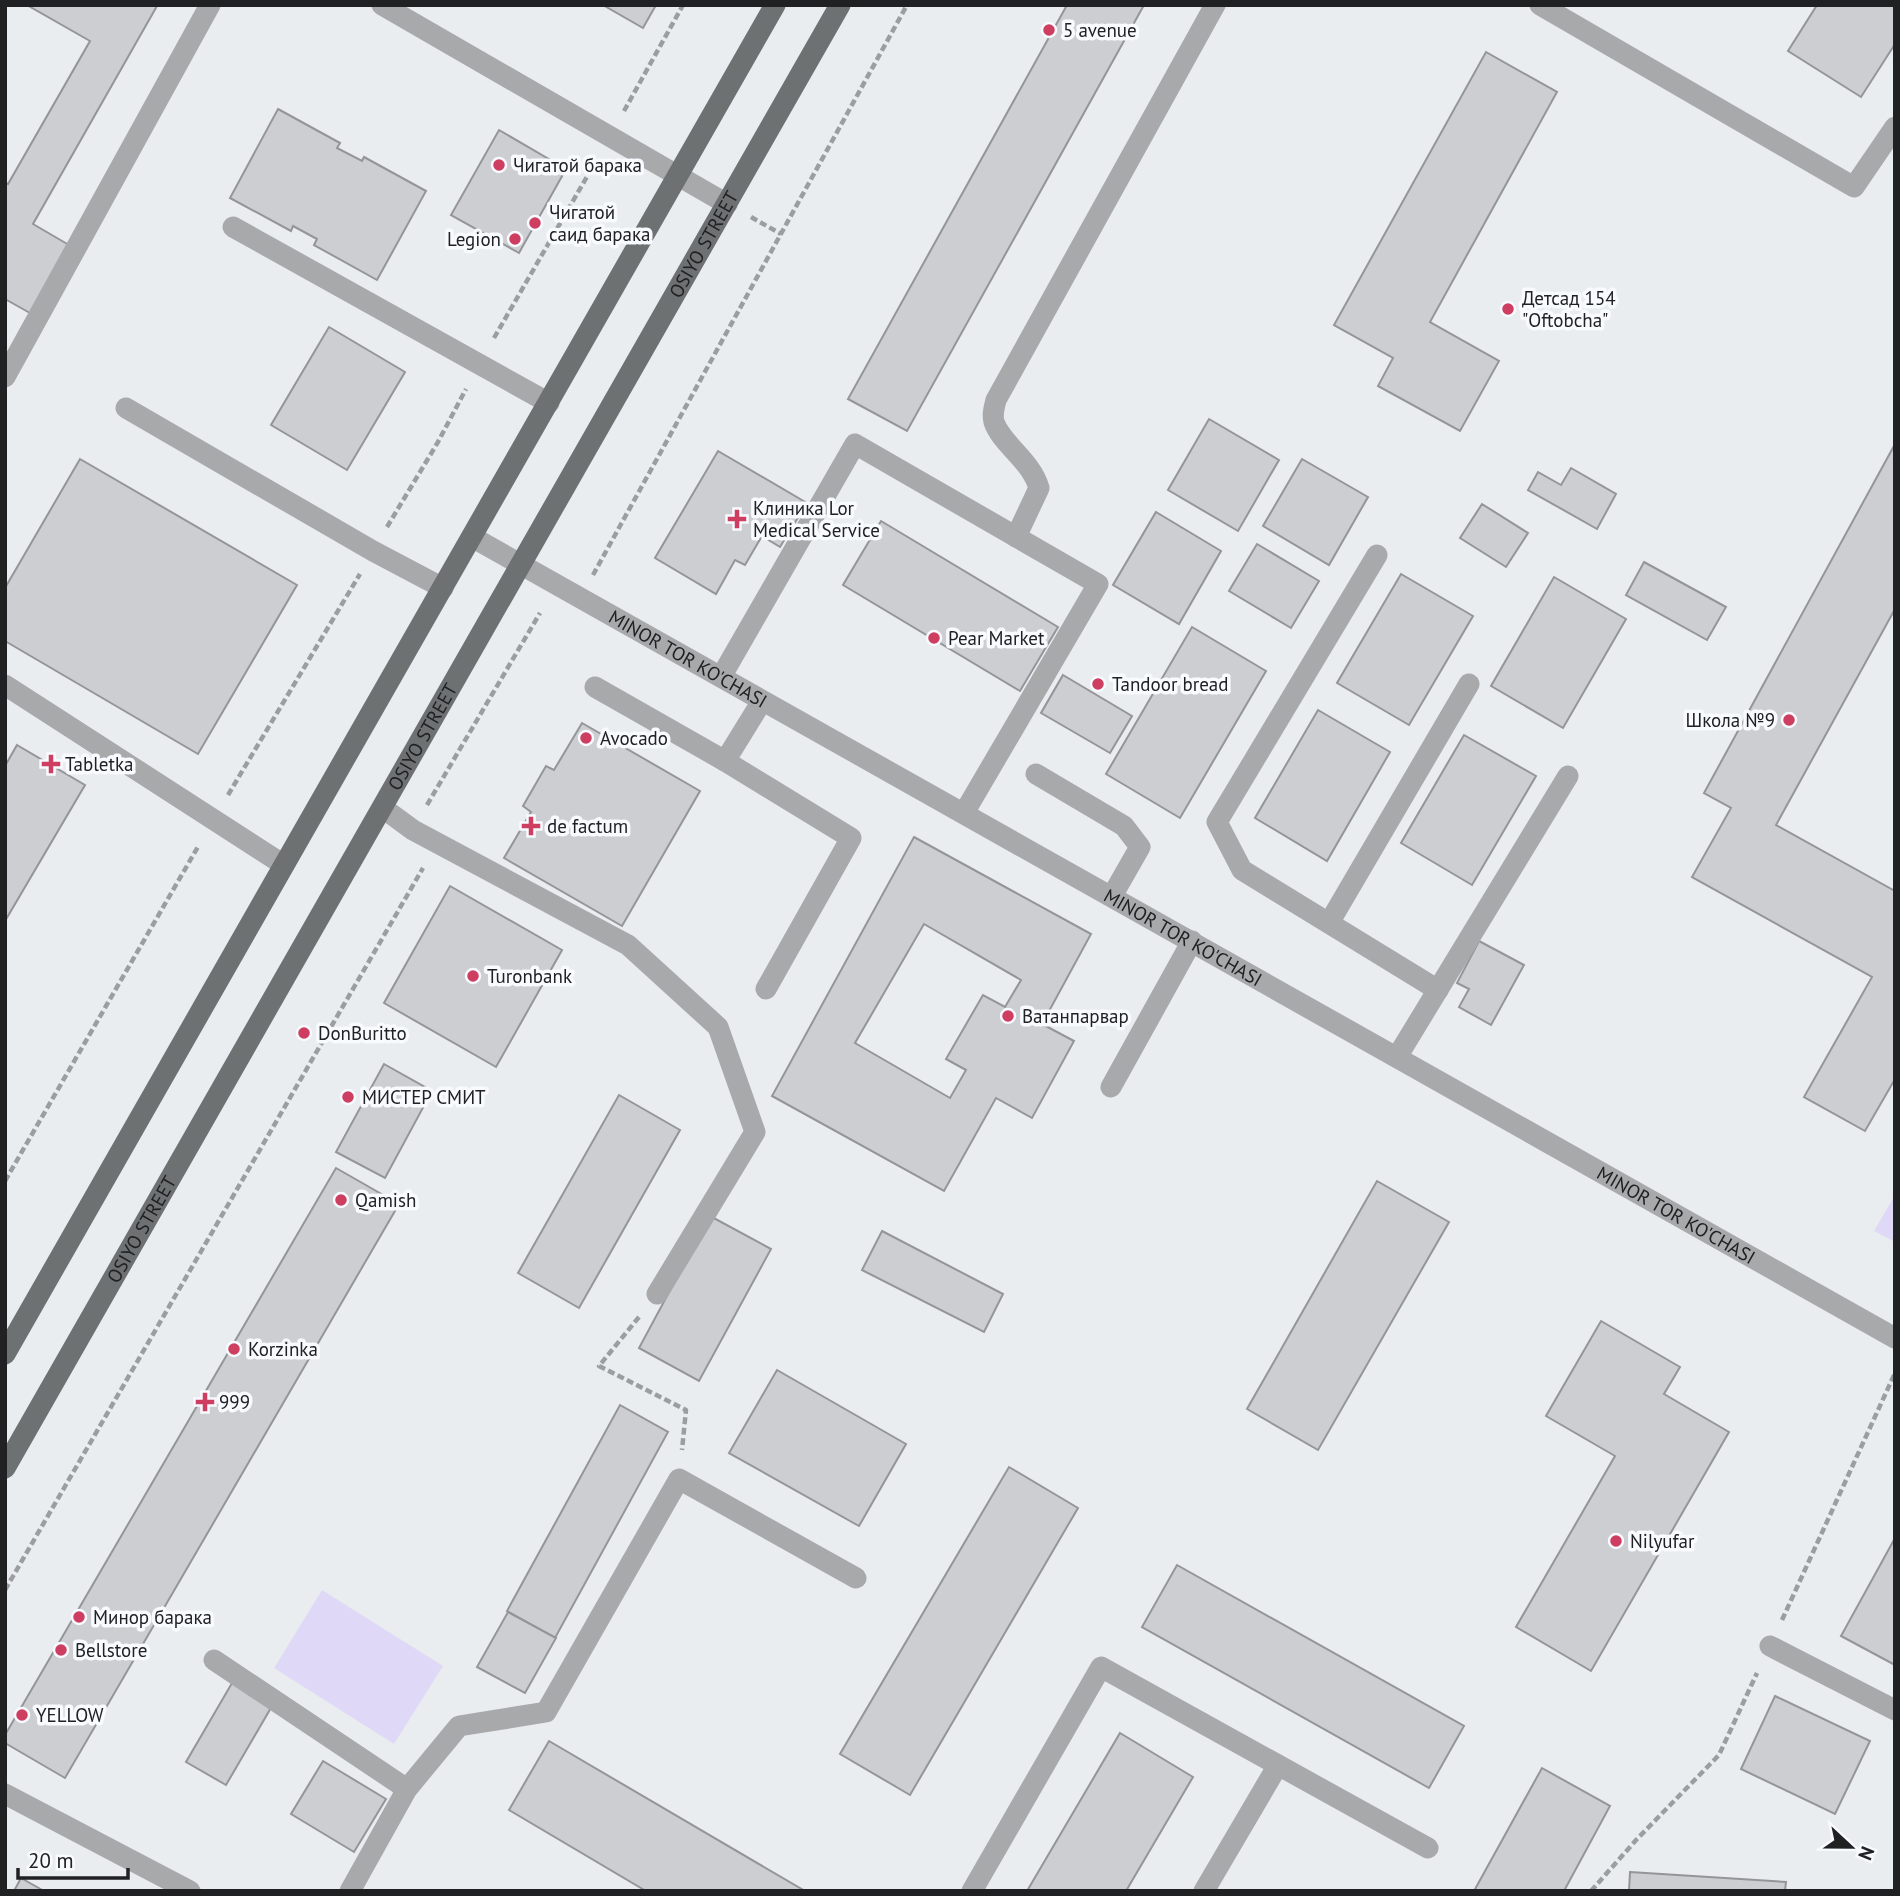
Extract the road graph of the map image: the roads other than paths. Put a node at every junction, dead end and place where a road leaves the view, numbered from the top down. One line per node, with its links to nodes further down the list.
1 (210, 5): 13 (street)
2 (382, 5): 8 (street)
3 (775, 5): 10 (main road)
4 (840, 5): 11 (main road, OSIYO STREET)
5 (1215, 5): 17 (street)
6 (1540, 5): 7 (street)
7 (1563, 11): 9 (street)
8 (410, 12): 10 (street)
9 (1895, 127)
10 (678, 176): 11 (street); 14 (main road)
11 (727, 204): 19 (main road, OSIYO STREET)
12 (233, 227): 14 (street)
13 (5, 377)
14 (549, 403): 16 (main road)
15 (126, 408): 20 (street)
16 (472, 537): 19 (street, MINOR TOR KO'CHASI); 20 (main road)
17 (1016, 537): 21 (street); 30 (street)
18 (1377, 555): 33 (street)
19 (522, 565): 21 (street, MINOR TOR KO'CHASI); 29 (main road, OSIYO STREET)
20 (443, 588): 31 (main road)
21 (721, 677): 25 (street, MINOR TOR KO'CHASI)
22 (1469, 684): 33 (street)
23 (5, 685): 31 (street)
24 (595, 687): 26 (street)
25 (762, 701): 26 (street); 30 (street, MINOR TOR KO'CHASI)
26 (725, 761): 35 (street)
27 (1036, 774): 32 (street)
28 (1568, 776): 36 (street)
29 (383, 808): 39 (street); 42 (main road, OSIYO STREET)
30 (964, 813): 32 (street, MINOR TOR KO'CHASI)
31 (284, 864): 41 (main road)
32 (1112, 896): 34 (street, MINOR TOR KO'CHASI)
33 (1329, 923): 36 (street)
34 (1192, 941): 37 (street, MINOR TOR KO'CHASI); 38 (street)
35 (766, 989)
36 (1438, 990): 37 (street)
37 (1397, 1057): 40 (street, MINOR TOR KO'CHASI)
38 (1111, 1087)
39 (657, 1294)
40 (1895, 1338)
41 (5, 1354)
42 (5, 1468)
43 (856, 1578): 48 (street)
44 (1770, 1646): 46 (street)
45 (214, 1660): 48 (street)
46 (1895, 1710)
47 (1278, 1765): 50 (street); 53 (street); 54 (street)
48 (407, 1788): 52 (street)
49 (5, 1794): 51 (street)
50 (1428, 1848)
51 (190, 1891)
52 (350, 1891)
53 (972, 1891)
54 (1204, 1891)

